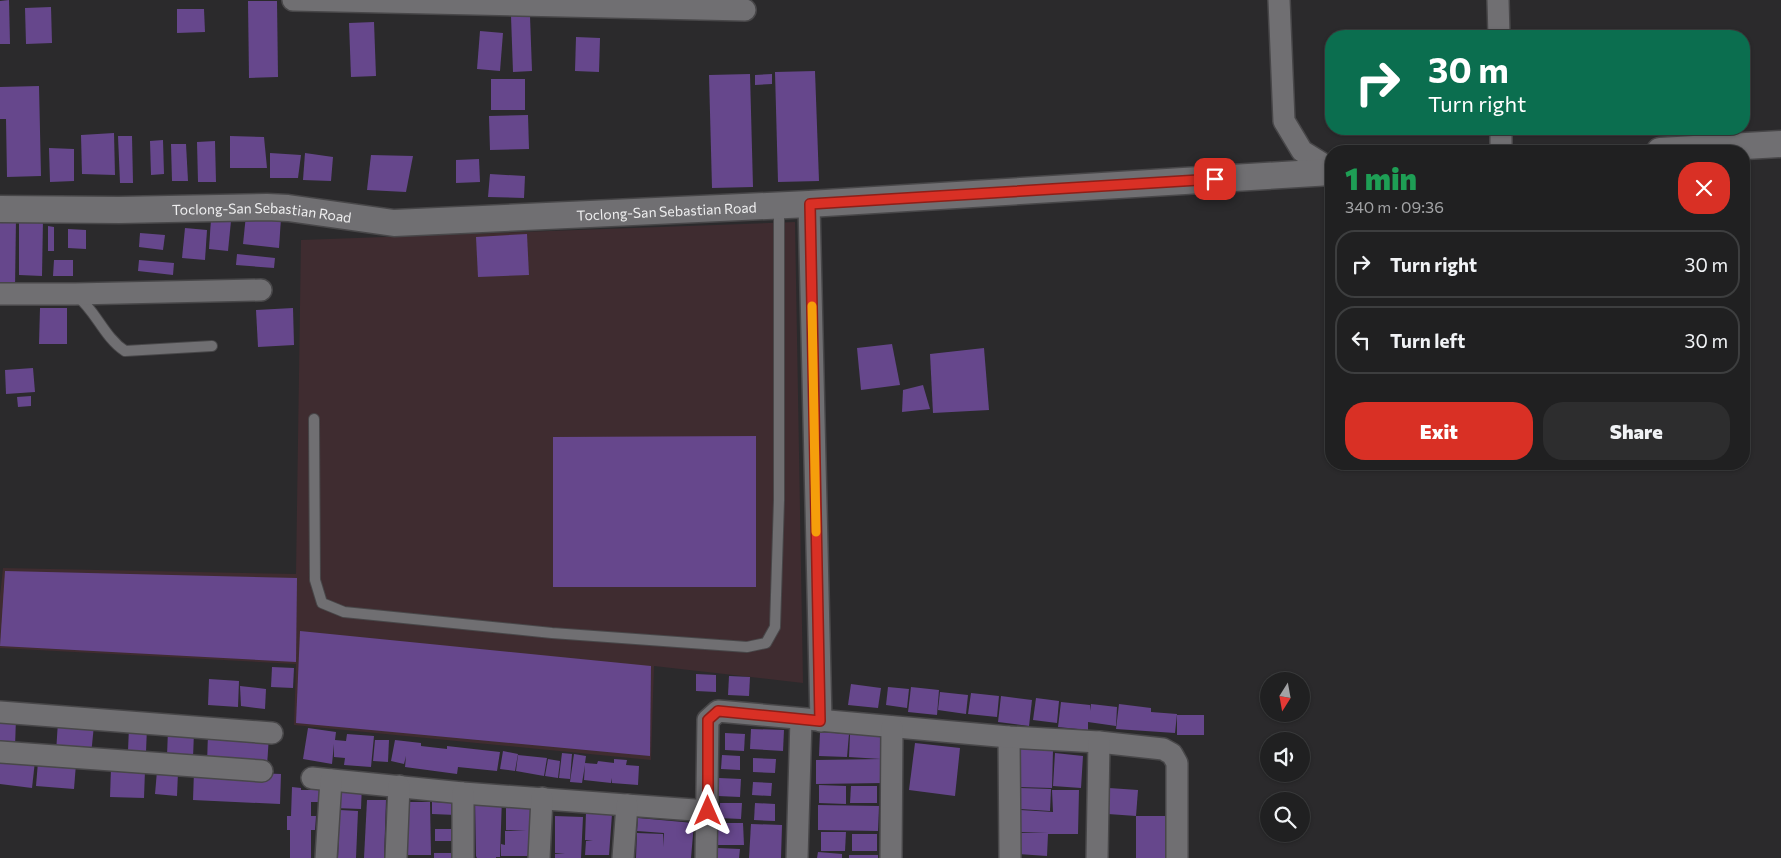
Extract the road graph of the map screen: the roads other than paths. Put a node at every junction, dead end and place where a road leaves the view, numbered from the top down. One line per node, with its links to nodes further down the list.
1 (293, 0): 4 (street)
2 (1279, 0): 8 (street)
3 (1498, 0): 5 (street)
4 (746, 10)
5 (1499, 30)
6 (1781, 144): 7 (street)
7 (1750, 146)
8 (1325, 166)
9 (1325, 170): 10 (street, Toclong-San Sebastian Road)
10 (810, 204): 11 (street, Toclong-San Sebastian Road); 19 (street)
11 (779, 206): 12 (street, Toclong-San Sebastian Road); 17 (lane)
12 (0, 210)
13 (262, 290): 15 (street)
14 (0, 294): 15 (street)
15 (75, 294): 16 (lane)
16 (212, 346)
17 (314, 419)
18 (0, 712): 21 (street)
19 (811, 720): 20 (street); 30 (street); 37 (street)
20 (892, 727): 22 (street); 38 (street)
21 (272, 733)
22 (1009, 737): 23 (street); 39 (street)
23 (1100, 742): 40 (street); 41 (street)
24 (0, 752): 25 (street)
25 (262, 771)
26 (399, 786): 27 (street); 31 (street); 32 (street)
27 (462, 793): 28 (street); 33 (street)
28 (542, 798): 29 (street); 34 (street)
29 (627, 805): 30 (street); 35 (street)
30 (708, 811): 36 (street)
31 (326, 858)
32 (396, 858)
33 (463, 858)
34 (539, 858)
35 (623, 858)
36 (706, 858)
37 (797, 858)
38 (890, 858)
39 (1010, 858)
40 (1097, 858)
41 (1177, 858)

